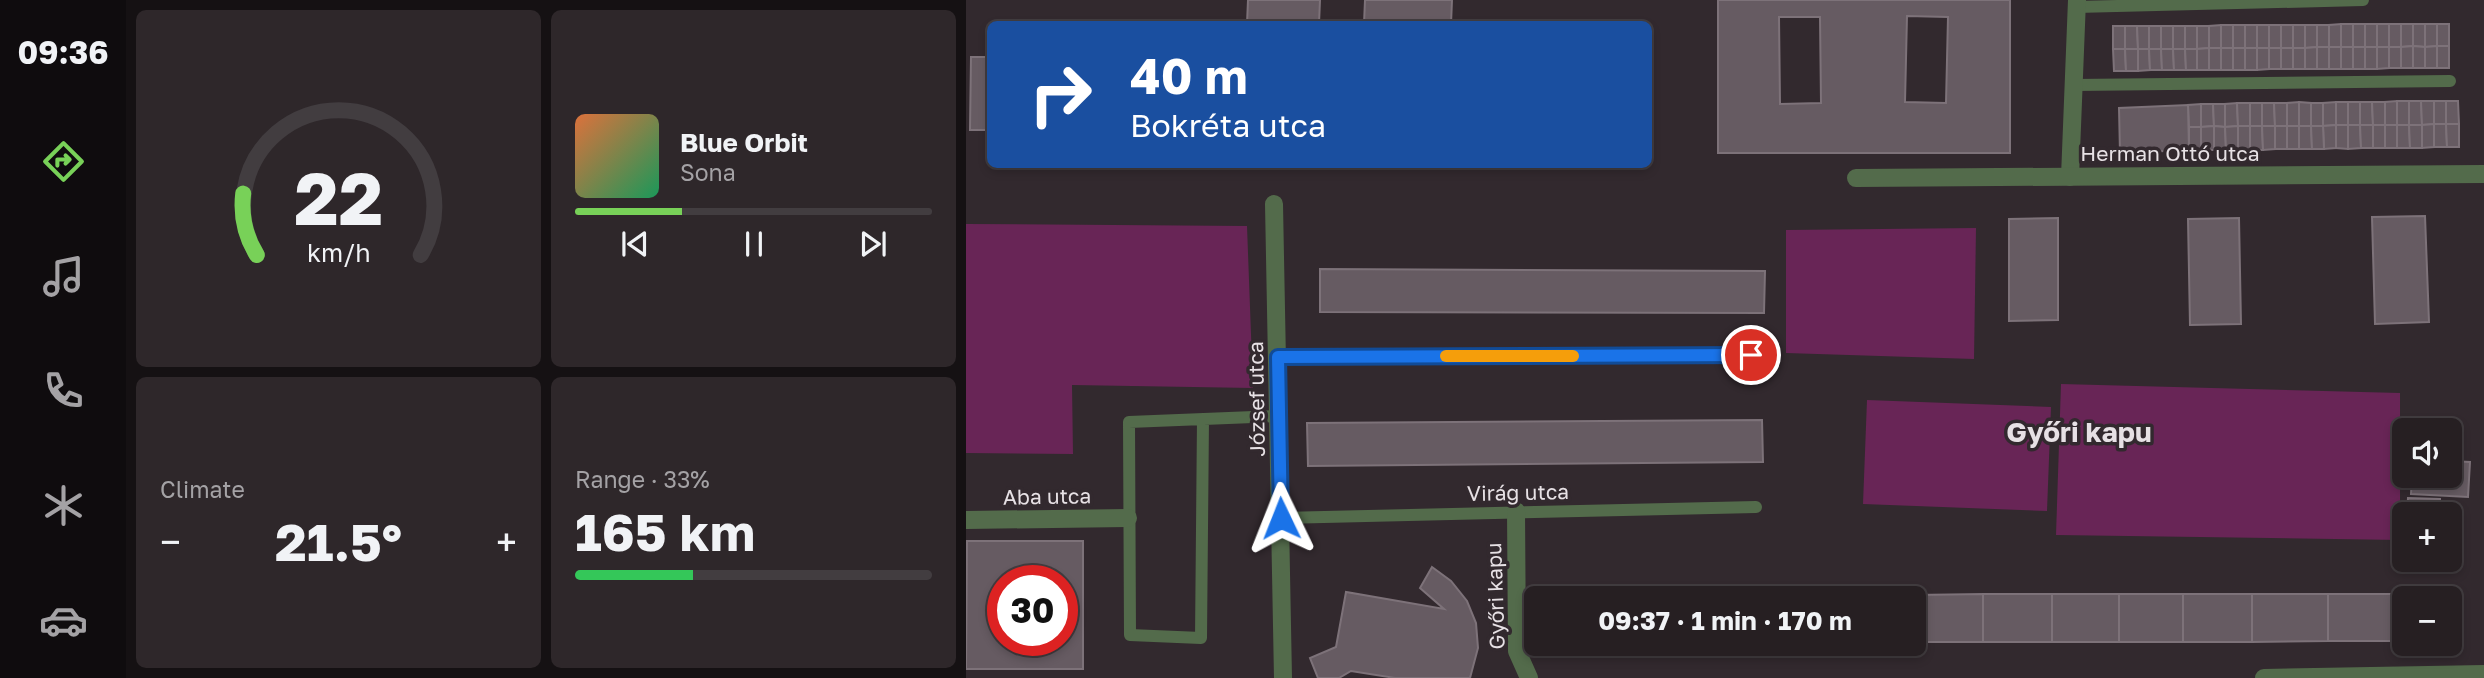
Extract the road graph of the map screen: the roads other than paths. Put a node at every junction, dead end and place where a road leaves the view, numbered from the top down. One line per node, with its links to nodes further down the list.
1 (2363, 0): 2 (lane)
2 (2077, 3): 4 (street)
3 (2451, 81): 4 (lane)
4 (2074, 85): 6 (street)
5 (2484, 174): 6 (street, Herman Ottó utca)
6 (2070, 177): 7 (street, Herman Ottó utca)
7 (1856, 178)
8 (1274, 204): 10 (street, József utca)
9 (1751, 355): 10 (lane)
10 (1278, 357): 11 (street, József utca)
11 (1278, 416): 12 (lane); 16 (street, József utca)
12 (1203, 419): 15 (lane); 15 (lane)
13 (1756, 507): 14 (lane, Virág utca)
14 (1516, 511): 16 (lane, Virág utca); 20 (street, Győri kapu)
15 (1128, 518): 17 (street, Aba utca)
16 (1281, 518): 19 (street, József utca)
17 (966, 520)
18 (2484, 674): 21 (street)
19 (1283, 678)
20 (1528, 678)
21 (2264, 678)

